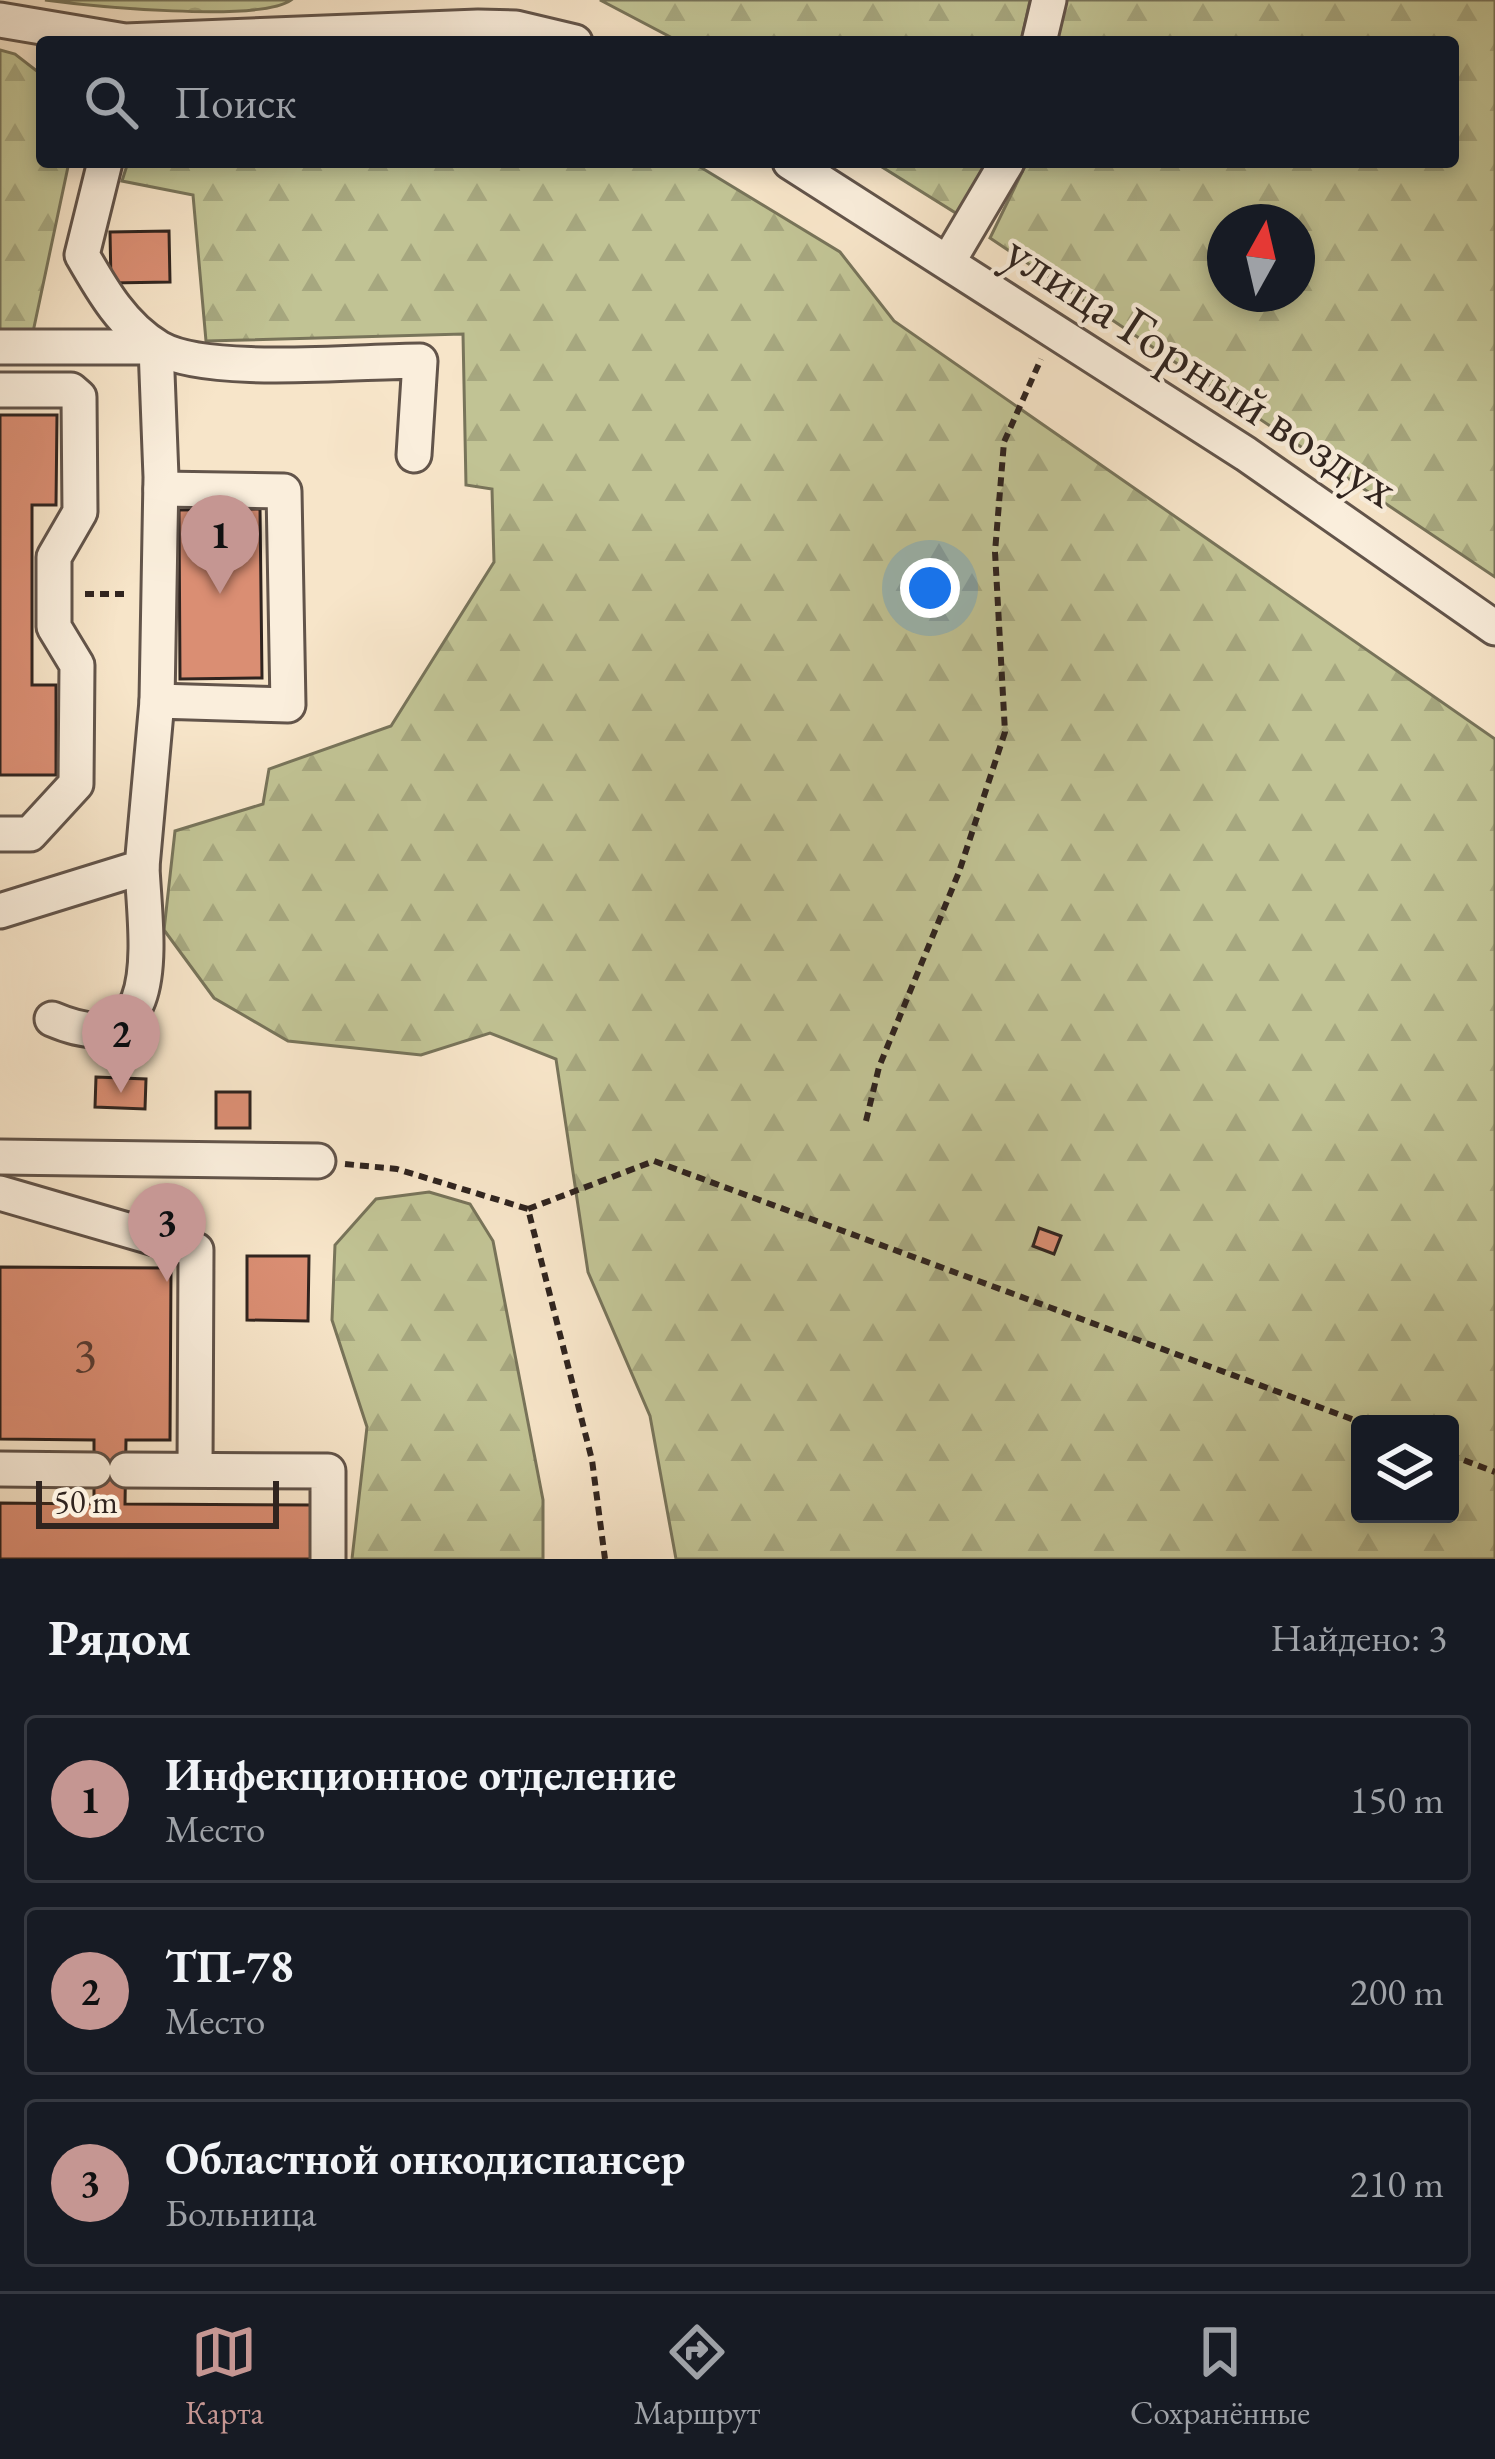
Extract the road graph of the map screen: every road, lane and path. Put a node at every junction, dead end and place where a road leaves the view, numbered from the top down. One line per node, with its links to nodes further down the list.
1 (1049, 0): 7 (street)
2 (346, 15): 5 (street); 6 (street)
3 (0, 20): 4 (street)
4 (91, 36)
5 (174, 36)
6 (550, 36)
7 (1040, 36)
8 (104, 168): 14 (street)
9 (799, 168): 11 (street, улица Горный воздух)
10 (1003, 168): 11 (street)
11 (948, 262): 12 (street, улица Горный воздух)
12 (1052, 334): 20 (street, улица Горный воздух); 26 (path)
13 (0, 347): 14 (street)
14 (156, 347): 16 (street); 17 (street)
15 (0, 390): 18 (street)
16 (414, 455)
17 (161, 489): 19 (street); 21 (street)
18 (54, 594): 19 (path); 22 (street)
19 (159, 594): 21 (street)
20 (1495, 628)
21 (157, 700): 23 (street)
22 (0, 834)
23 (142, 867): 24 (street); 25 (street)
24 (0, 910)
25 (52, 1019)
26 (866, 1120)
27 (0, 1156): 28 (street)
28 (318, 1161): 30 (path)
29 (0, 1193): 34 (street)
30 (528, 1209): 31 (path); 37 (path)
31 (1351, 1419)
32 (1459, 1458): 35 (path)
33 (0, 1469): 34 (street)
34 (195, 1469): 36 (street)
35 (1495, 1472)
36 (328, 1559)
37 (605, 1559)

